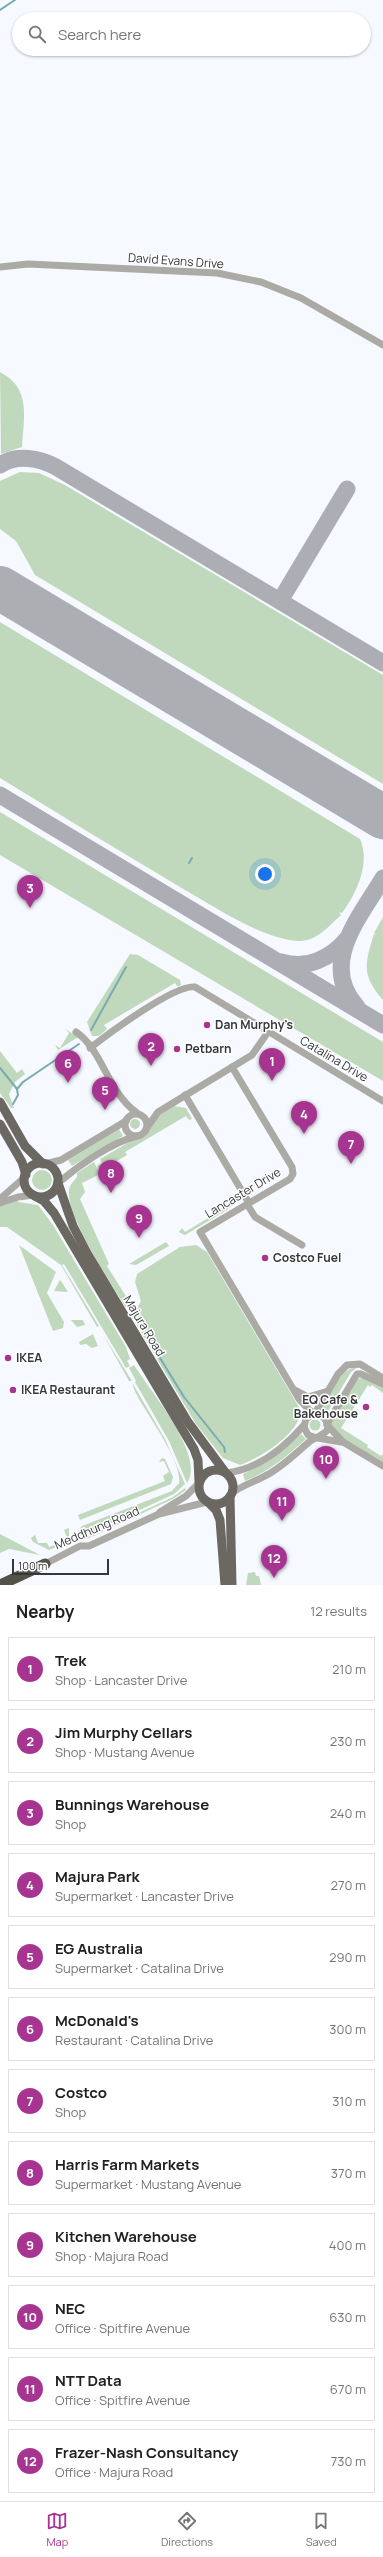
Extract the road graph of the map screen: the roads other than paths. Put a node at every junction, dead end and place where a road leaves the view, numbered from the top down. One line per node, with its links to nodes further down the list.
1 (0, 267): 2 (street, David Evans Drive)
2 (383, 345)
3 (76, 1032): 5 (street)
4 (268, 1032): 5 (street, Catalina Drive); 6 (street); 8 (street, Catalina Drive)
5 (90, 1048): 10 (street)
6 (232, 1067): 7 (street); 23 (street, Lancaster Drive)
7 (185, 1095): 11 (street); 23 (street)
8 (383, 1101)
9 (0, 1102): 17 (main road)
10 (122, 1102): 12 (street); 13 (street)
11 (158, 1112): 12 (street); 15 (street)
12 (138, 1114): 13 (street); 15 (street)
13 (126, 1120): 16 (street); 17 (street)
14 (0, 1124): 18 (main road)
15 (146, 1129): 16 (street)
16 (137, 1136): 19 (street)
17 (44, 1164): 18 (main road); 19 (main road)
18 (26, 1175): 20 (main road); 21 (street)
19 (58, 1183): 20 (main road); 36 (main road, Majura Road)
20 (35, 1195): 22 (street); 37 (main road, Majura Road)
21 (0, 1199)
22 (0, 1203)
23 (248, 1203): 24 (street); 27 (street, Lancaster Drive)
24 (302, 1245)
25 (383, 1378): 28 (street)
26 (383, 1384): 32 (street)
27 (293, 1388): 28 (street); 29 (street)
28 (328, 1391): 30 (street)
29 (299, 1399): 30 (street); 31 (street)
30 (314, 1415): 31 (street); 32 (street)
31 (304, 1424): 33 (street); 36 (street)
32 (327, 1424): 33 (street); 34 (street)
33 (317, 1438): 34 (street); 38 (street)
34 (344, 1442): 35 (street)
35 (383, 1466)
36 (225, 1472): 37 (main road); 38 (main road)
37 (199, 1482): 39 (main road); 40 (street, Meddhung Road)
38 (231, 1495): 39 (main road); 44 (main road)
39 (208, 1502): 40 (street, Meddhung Road); 43 (main road)
40 (159, 1514): 41 (street, Meddhung Road)
41 (45, 1564): 42 (highway)
42 (0, 1585)
43 (225, 1585)
44 (232, 1585)

